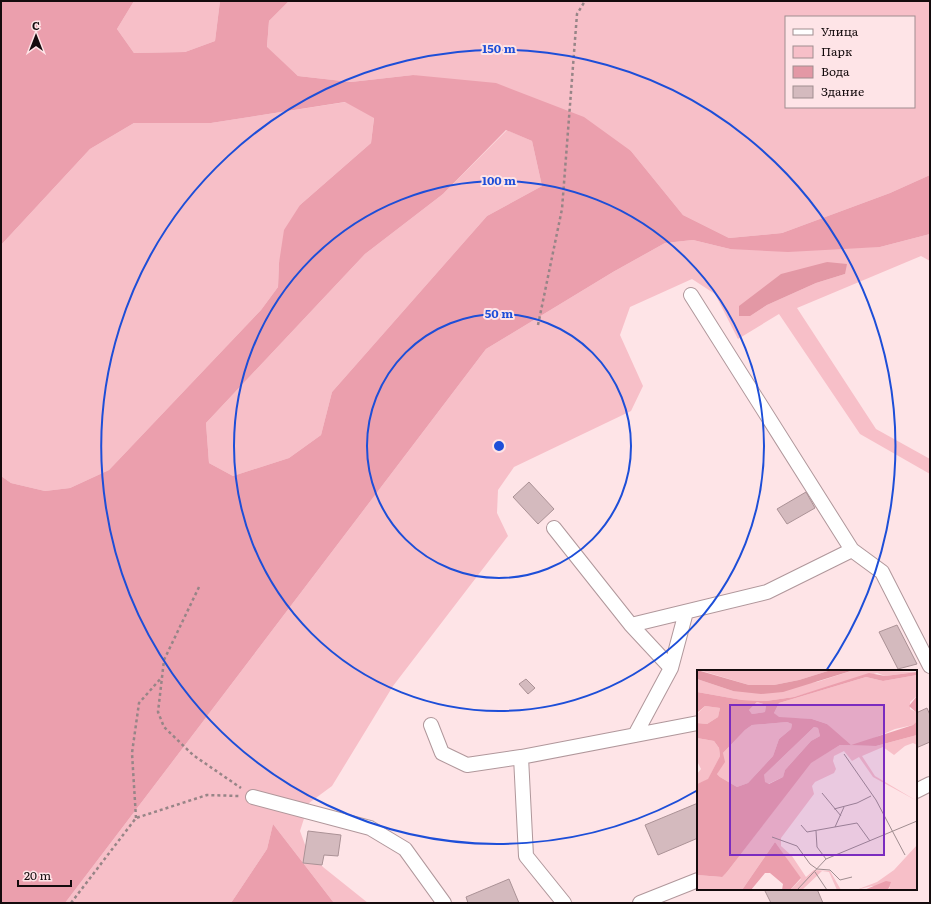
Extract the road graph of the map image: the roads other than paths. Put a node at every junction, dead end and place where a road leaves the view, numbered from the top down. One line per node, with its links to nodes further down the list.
1 (691, 295): 3 (street)
2 (554, 528): 5 (street)
3 (852, 550): 4 (street); 6 (street)
4 (686, 612): 5 (street); 7 (street)
5 (630, 625): 7 (street)
6 (930, 666)
7 (671, 668): 10 (street)
8 (697, 723): 10 (street)
9 (431, 725): 11 (street)
10 (635, 735): 11 (street)
11 (521, 757): 17 (street)
12 (930, 784): 13 (street)
13 (917, 791)
14 (253, 797): 16 (street)
15 (697, 880): 18 (street)
16 (444, 903)
17 (564, 903)
18 (640, 903)

